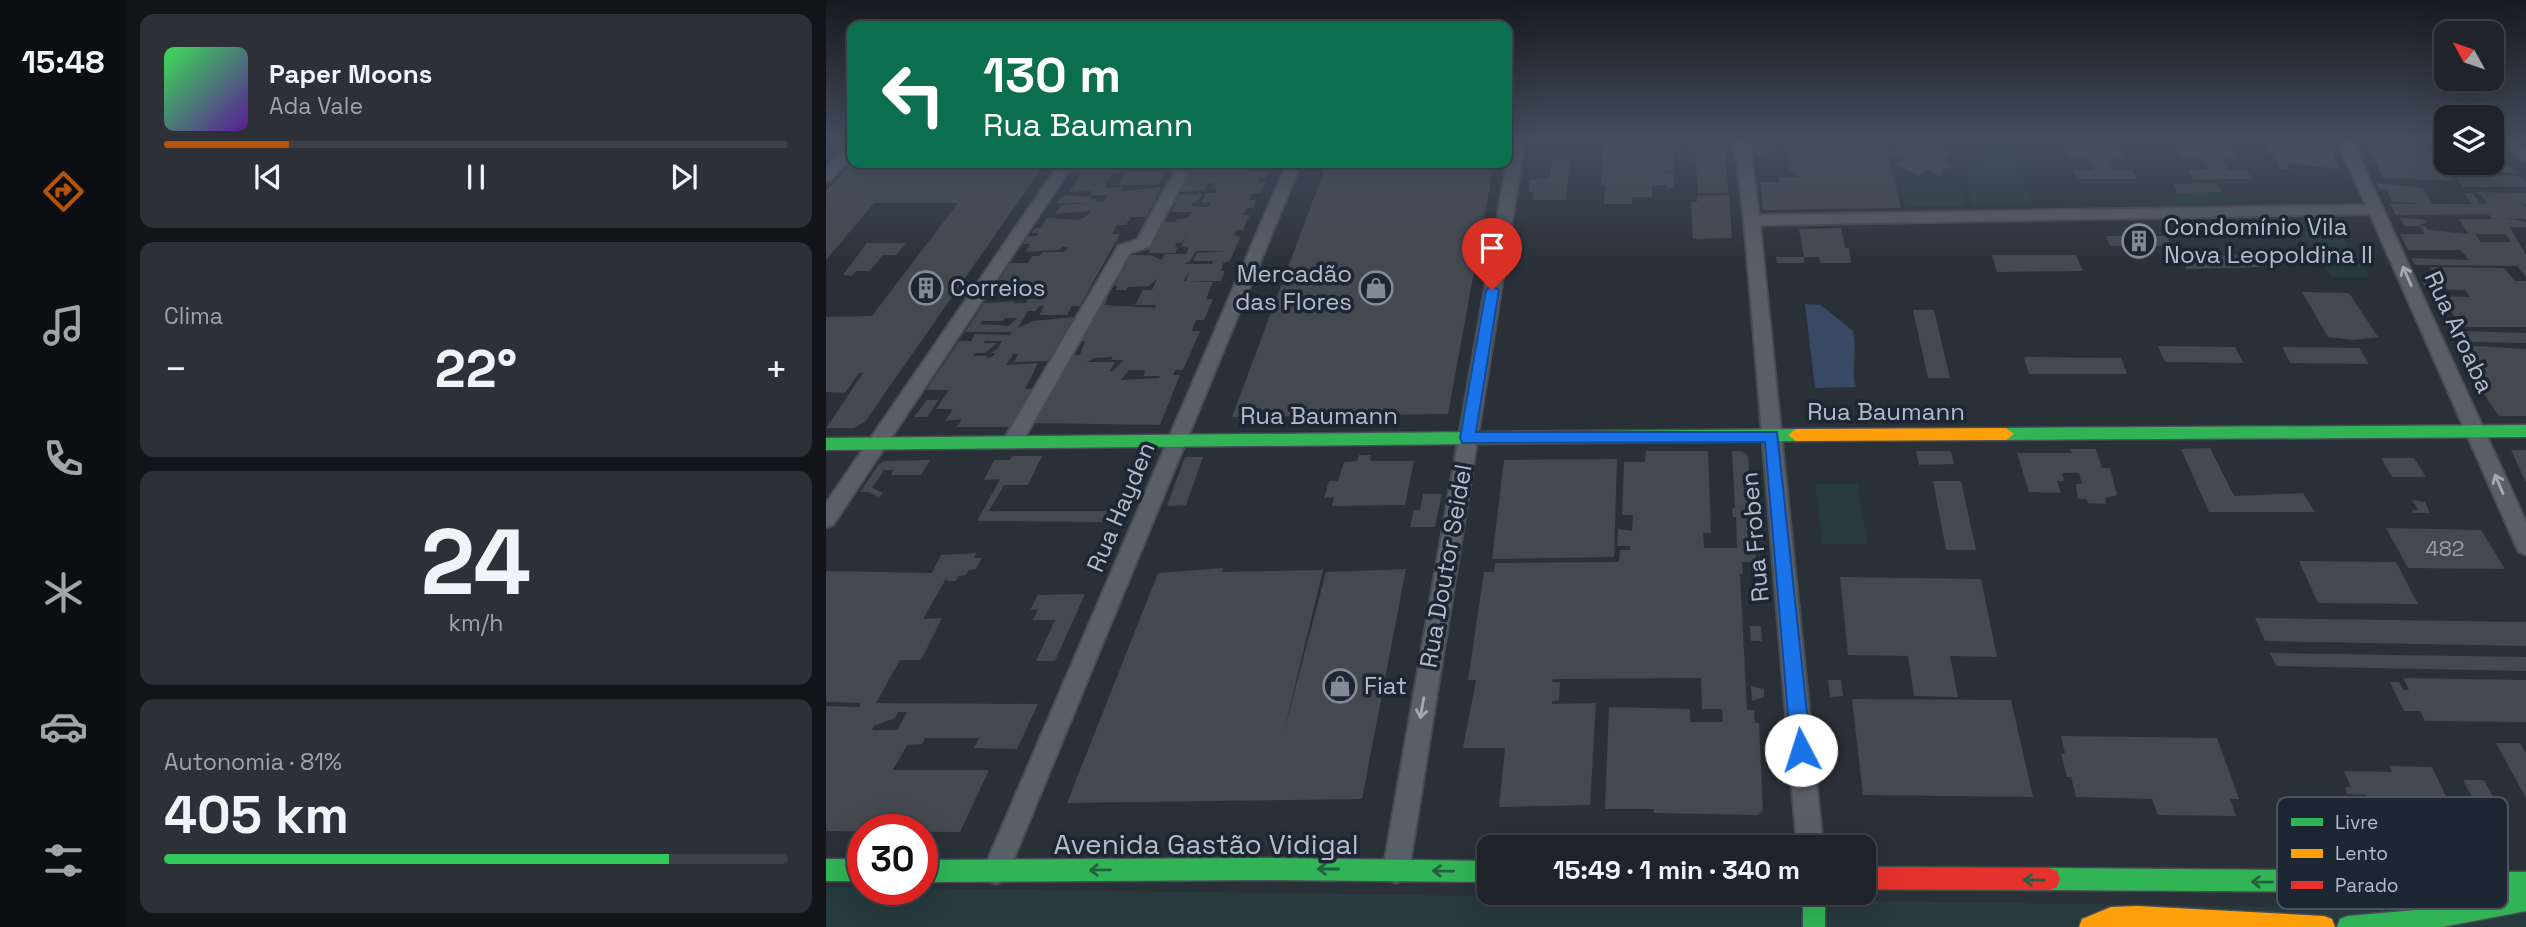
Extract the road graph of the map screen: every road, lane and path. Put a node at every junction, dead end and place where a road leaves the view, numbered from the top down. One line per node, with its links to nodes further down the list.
1 (1054, 182): 16 (street)
2 (1176, 182): 14 (street)
3 (1286, 182): 13 (street, Rua Hayden)
4 (1511, 182): 12 (street, Rua Doutor Seidel)
5 (1747, 182): 8 (street, Rua Froben)
6 (2364, 182): 7 (street, Rua Aroaba)
7 (2377, 209): 8 (street); 10 (street, Rua Aroaba, one-way to 7)
8 (1752, 220): 11 (street, Rua Froben)
9 (2526, 431): 10 (main road, Rua Baumann)
10 (2477, 432): 11 (main road, Rua Baumann); 18 (street, Rua Aroaba, one-way to 10)
11 (1772, 436): 12 (main road, Rua Baumann); 19 (street, Rua Froben)
12 (1467, 438): 13 (main road, Rua Baumann); 22 (street, Rua Doutor Seidel, one-way to 22)
13 (1178, 440): 14 (main road, Rua Baumann); 24 (street, Rua Hayden)
14 (1013, 441): 16 (main road, Rua Baumann)
15 (826, 444): 16 (main road, Rua Baumann)
16 (878, 444): 17 (street)
17 (826, 520)
18 (2526, 546)
19 (1809, 835)
20 (826, 870): 21 (main road)
21 (847, 870)
22 (1396, 870): 24 (main road, Avenida Gastão Vidigal, one-way to 24); 25 (main road, Avenida Gastão Vidigal, one-way to 22)
23 (938, 871): 24 (main road, Avenida Gastão Vidigal)
24 (996, 871)
25 (1477, 872)
26 (1876, 878): 27 (main road, one-way to 26)
27 (2277, 881)
28 (2508, 883): 29 (main road, one-way to 28)
29 (2526, 883)
30 (2526, 900): 31 (main road)
31 (2508, 904)
32 (1814, 905): 34 (main road)
33 (2488, 909): 37 (main road)
34 (1814, 927)
35 (2090, 927): 36 (main road)
36 (2324, 927)
37 (2348, 927)

